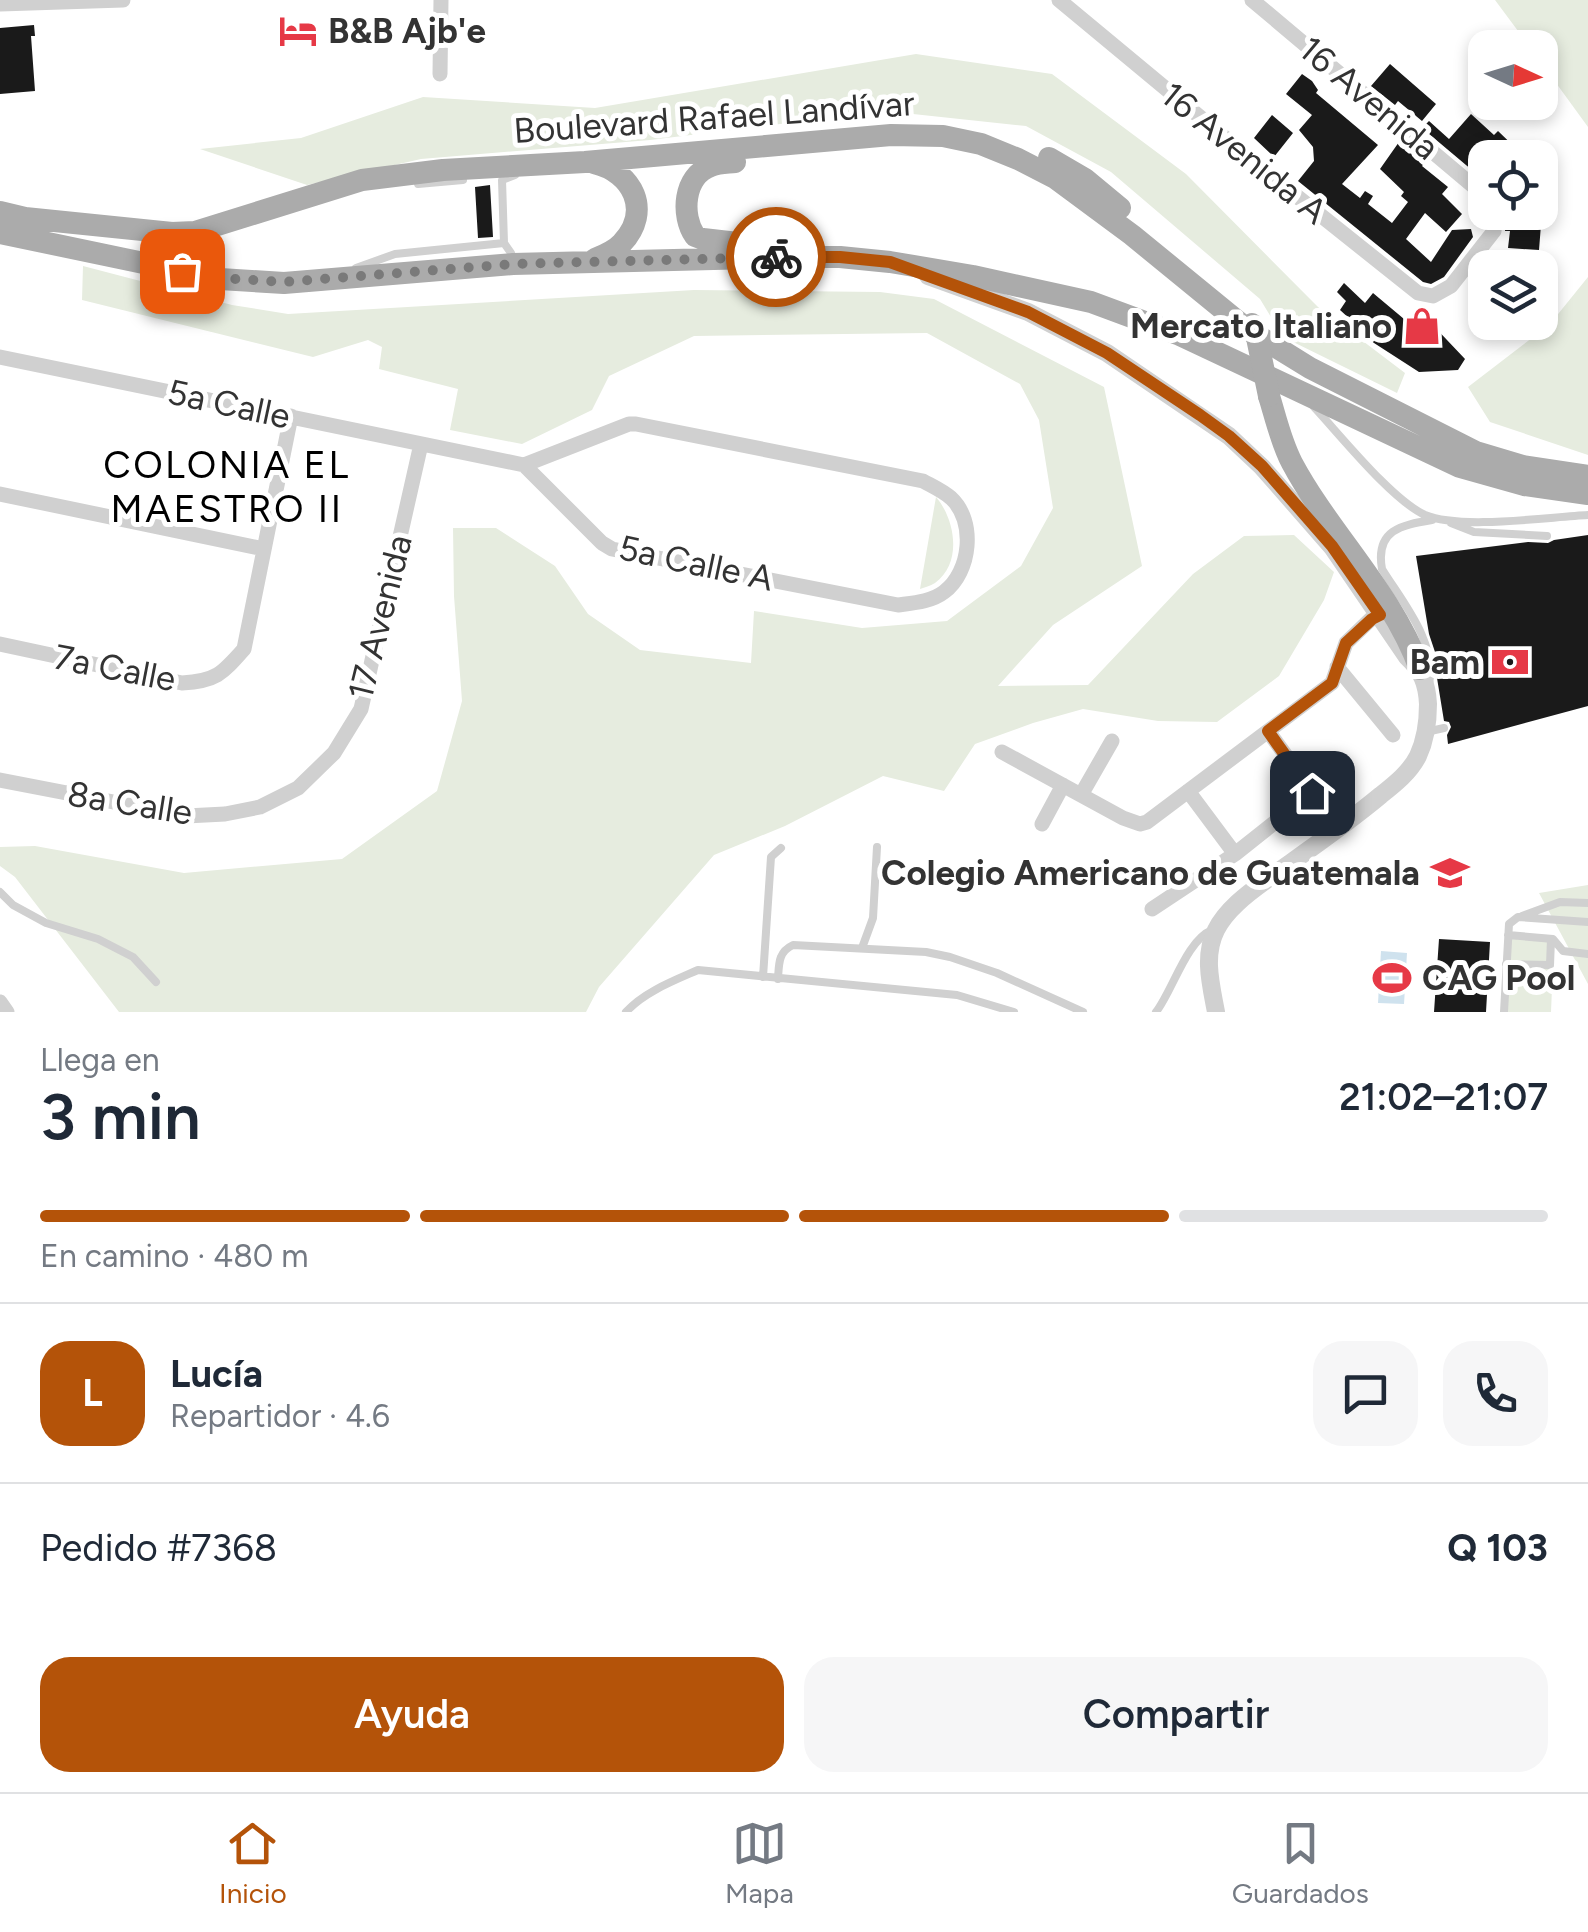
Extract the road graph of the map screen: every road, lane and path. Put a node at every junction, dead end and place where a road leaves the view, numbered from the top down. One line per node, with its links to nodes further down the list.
1 (122, 0): 5 (street)
2 (441, 0): 6 (street)
3 (1060, 0): 13 (street, 16 Avenida A)
4 (1252, 0): 10 (street, 16 Avenida)
5 (0, 4)
6 (440, 74)
7 (809, 142): 8 (main road, Boulevard Rafael Landívar); 18 (main road); 26 (main road, Boulevard Rafael Landívar); 35 (main road, bridge)
8 (585, 162): 9 (lane); 12 (main road, Boulevard Rafael Landívar); 19 (main road)
9 (513, 175): 11 (lane); 17 (lane)
10 (1468, 182)
11 (416, 184)
12 (0, 212)
13 (1494, 230)
14 (0, 233): 15 (main road)
15 (27, 240): 16 (main road); 17 (main road)
16 (0, 242)
17 (509, 253): 19 (main road)
18 (840, 257): 19 (main road); 20 (main road)
19 (587, 262)
20 (890, 262): 22 (main road); 33 (street)
21 (0, 358): 23 (street, 5a Calle)
22 (1301, 393): 28 (main road); 30 (lane)
23 (291, 416): 24 (street, 5a Calle); 32 (street)
24 (421, 444): 25 (street, 5a Calle); 46 (street, 17 Avenida)
25 (524, 465): 25 (street, 5a Calle A)
26 (1588, 476)
27 (0, 494): 32 (street)
28 (1588, 494)
29 (1588, 515): 30 (lane)
30 (1443, 519): 31 (lane); 37 (lane)
31 (1547, 536)
32 (264, 549): 34 (street, 7a Calle)
33 (1380, 615): 35 (street); 36 (street)
34 (0, 644)
35 (1419, 665): 37 (street)
36 (1338, 667): 38 (street); 39 (street)
37 (1427, 693): 56 (street)
38 (1268, 731): 44 (street); 50 (street)
39 (1393, 735)
40 (1112, 741): 45 (street)
41 (1002, 752): 43 (street)
42 (0, 780): 46 (street, 8a Calle)
43 (1063, 786): 45 (street); 47 (street)
44 (1188, 792): 45 (street); 50 (street)
45 (1081, 795)
46 (260, 807)
47 (1042, 824)
48 (877, 846): 59 (lane)
49 (781, 848): 62 (lane)
50 (1235, 854): 53 (street)
51 (0, 892): 64 (lane)
52 (1588, 903): 54 (lane)
53 (1152, 909)
54 (1518, 917): 55 (lane); 57 (lane)
55 (1588, 922)
56 (1216, 928): 70 (lane); 71 (street)
57 (1508, 935): 58 (lane); 61 (lane)
58 (1552, 939): 60 (lane); 61 (lane)
59 (862, 948): 63 (lane); 69 (lane)
60 (1588, 954)
61 (1506, 964): 72 (lane)
62 (763, 978): 63 (lane); 67 (lane)
63 (778, 980): 68 (lane)
64 (156, 982)
65 (0, 1002): 66 (street)
66 (7, 1012)
67 (626, 1012)
68 (1014, 1012)
69 (1083, 1012)
70 (1156, 1012)
71 (1216, 1012)
72 (1504, 1012)

